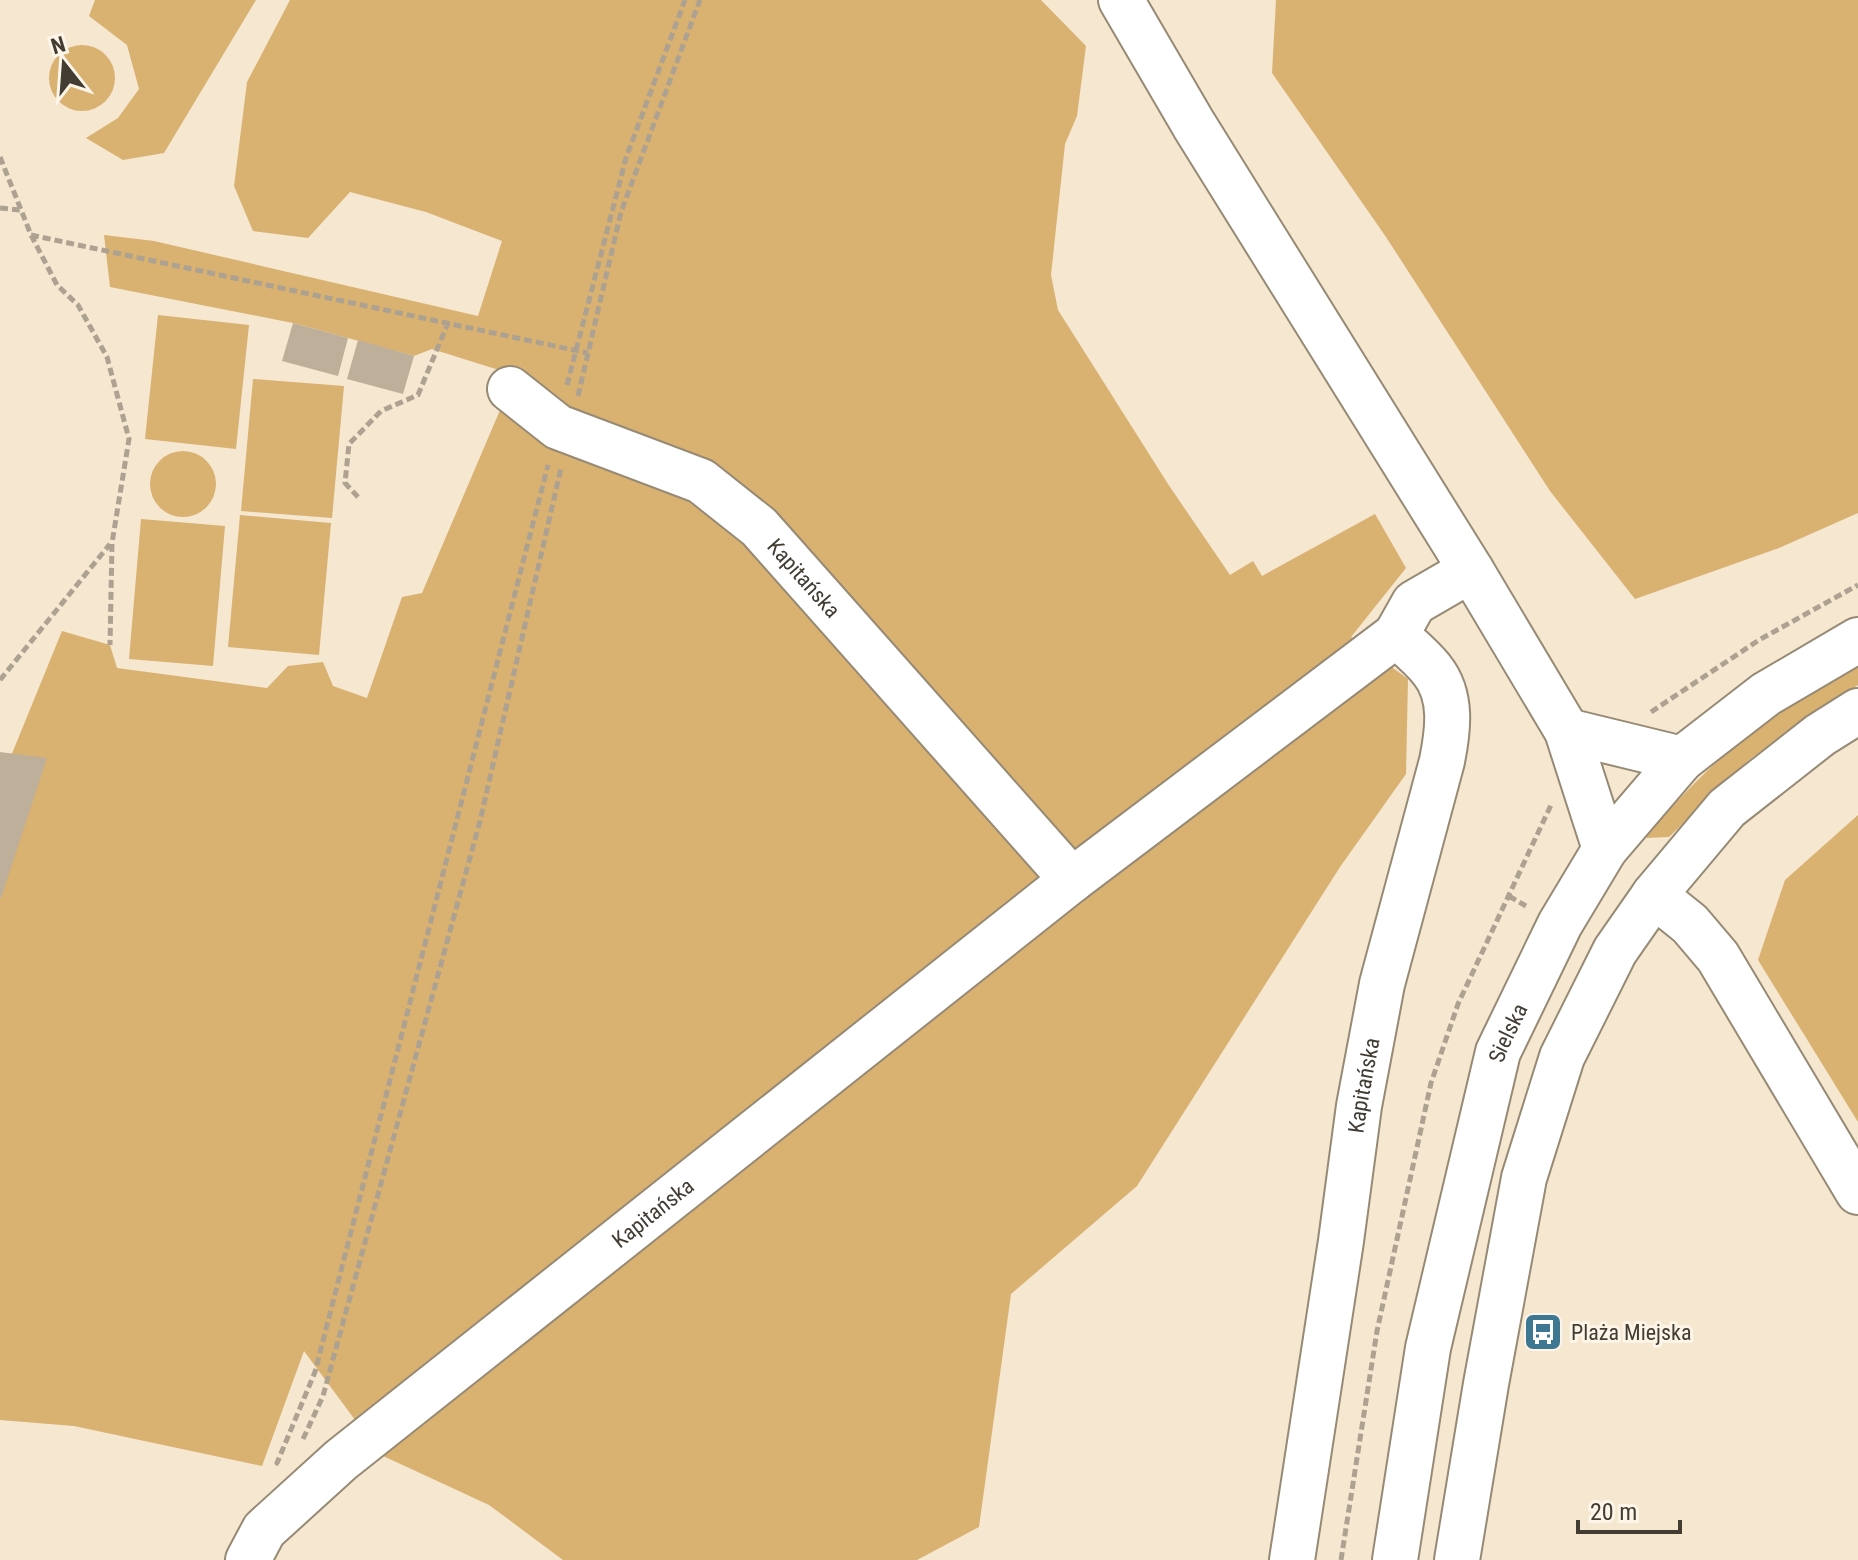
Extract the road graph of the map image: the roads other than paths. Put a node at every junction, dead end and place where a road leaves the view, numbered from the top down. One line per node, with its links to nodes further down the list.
1 (1121, 0): 3 (street)
2 (510, 389): 10 (street, Kapitańska)
3 (1471, 570): 4 (street, Kapitańska); 7 (street)
4 (1396, 635): 10 (street, Kapitańska); 14 (street, Kapitańska)
5 (1858, 640): 8 (street, Sielska)
6 (1858, 711): 11 (street)
7 (1567, 731): 8 (street); 9 (street)
8 (1682, 759): 9 (street, Sielska)
9 (1605, 849): 15 (street, Sielska)
10 (1072, 880): 13 (street, Kapitańska)
11 (1654, 895): 12 (street); 16 (street)
12 (1858, 1192)
13 (248, 1560)
14 (1292, 1560)
15 (1395, 1560)
16 (1457, 1560)

